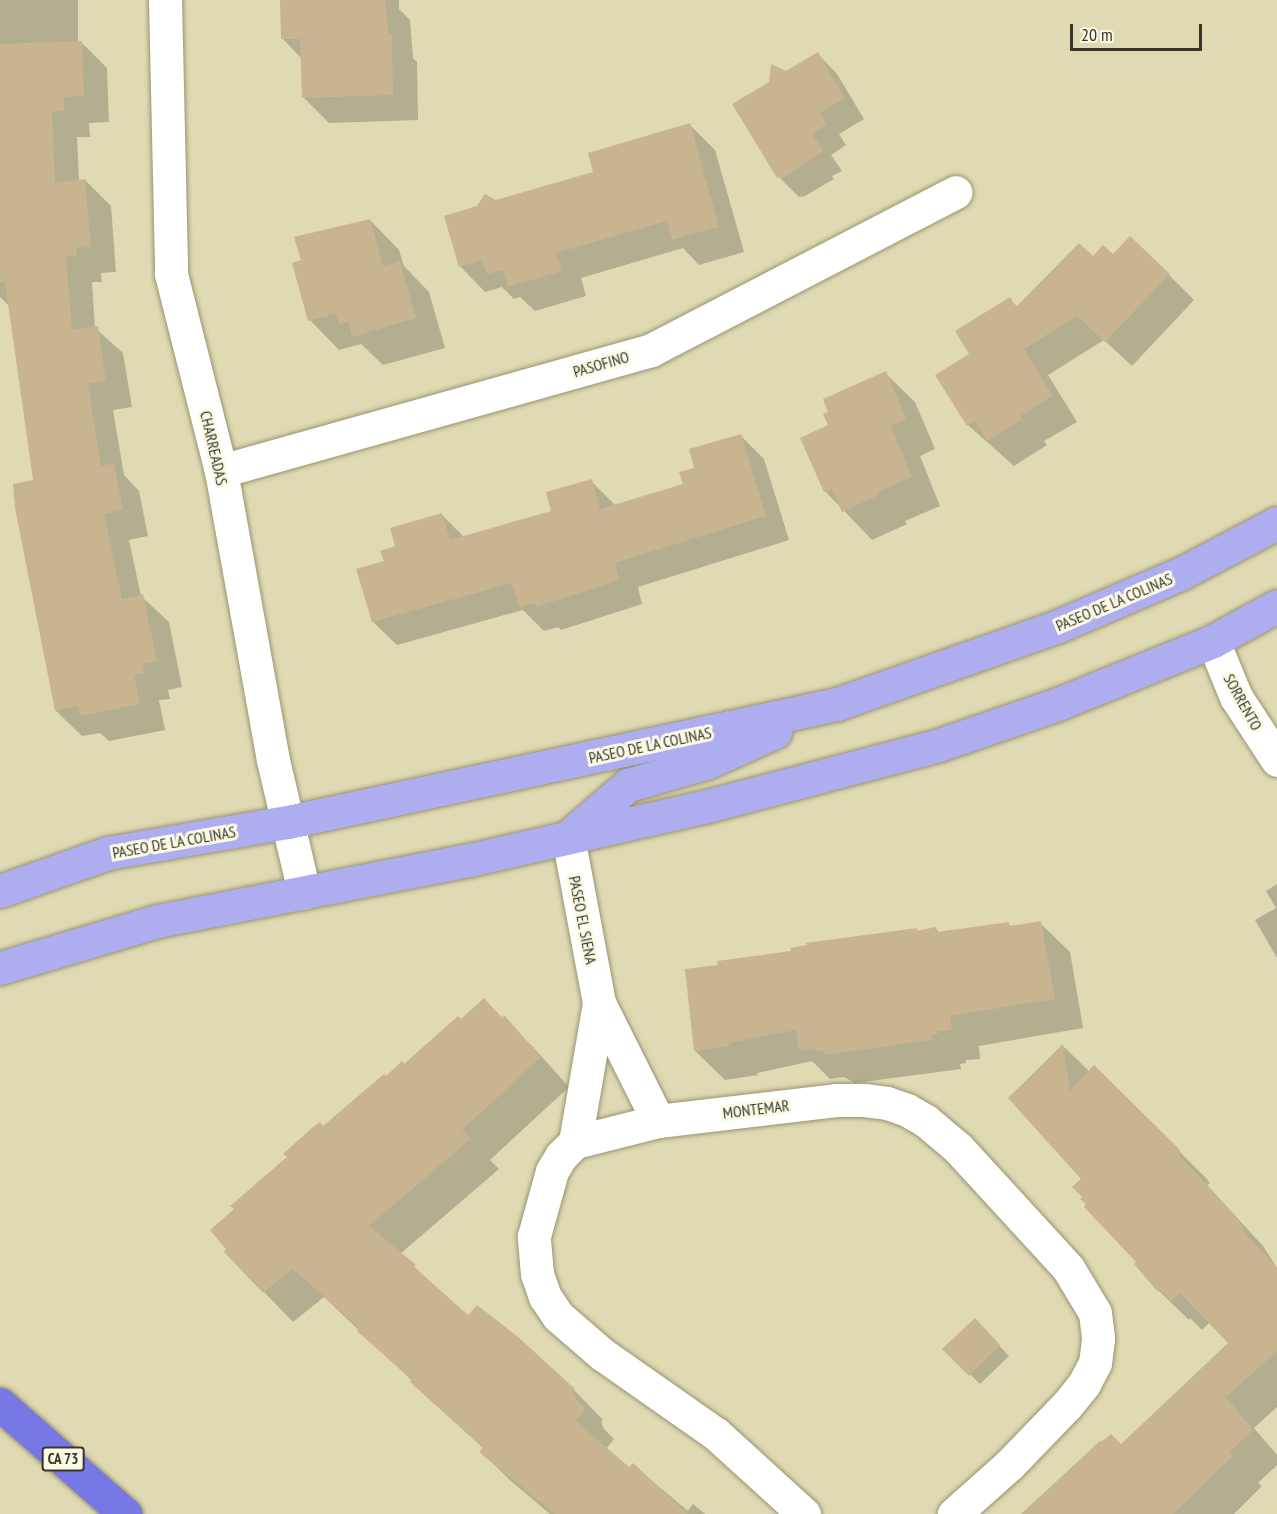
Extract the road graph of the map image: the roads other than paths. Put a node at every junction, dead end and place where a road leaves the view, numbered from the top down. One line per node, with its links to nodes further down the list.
1 (165, 0): 3 (street, CHARREADAS)
2 (956, 192): 3 (street, PASOFINO)
3 (221, 471): 9 (street, CHARREADAS)
4 (1277, 523): 7 (main road, PASEO DE LA COLINAS)
5 (1277, 606): 6 (main road)
6 (1213, 641): 8 (street, SORRENTO); 10 (main road)
7 (837, 704): 9 (main road, PASEO DE LA COLINAS); 10 (main road)
8 (1277, 760)
9 (288, 822): 11 (main road, PASEO DE LA COLINAS); 12 (street, CHARREADAS)
10 (568, 837): 12 (main road); 14 (street, PASEO EL SIENA)
11 (0, 891)
12 (304, 892): 13 (main road)
13 (0, 968)
14 (598, 1003): 15 (street, PASEO EL SIENA); 16 (street, PASEO EL SIENA)
15 (658, 1121): 16 (street, MONTEMAR); 20 (street, MONTEMAR)
16 (574, 1142): 19 (street)
17 (0, 1404): 18 (highway, CA 73)
18 (125, 1514)
19 (804, 1514)
20 (954, 1514)

